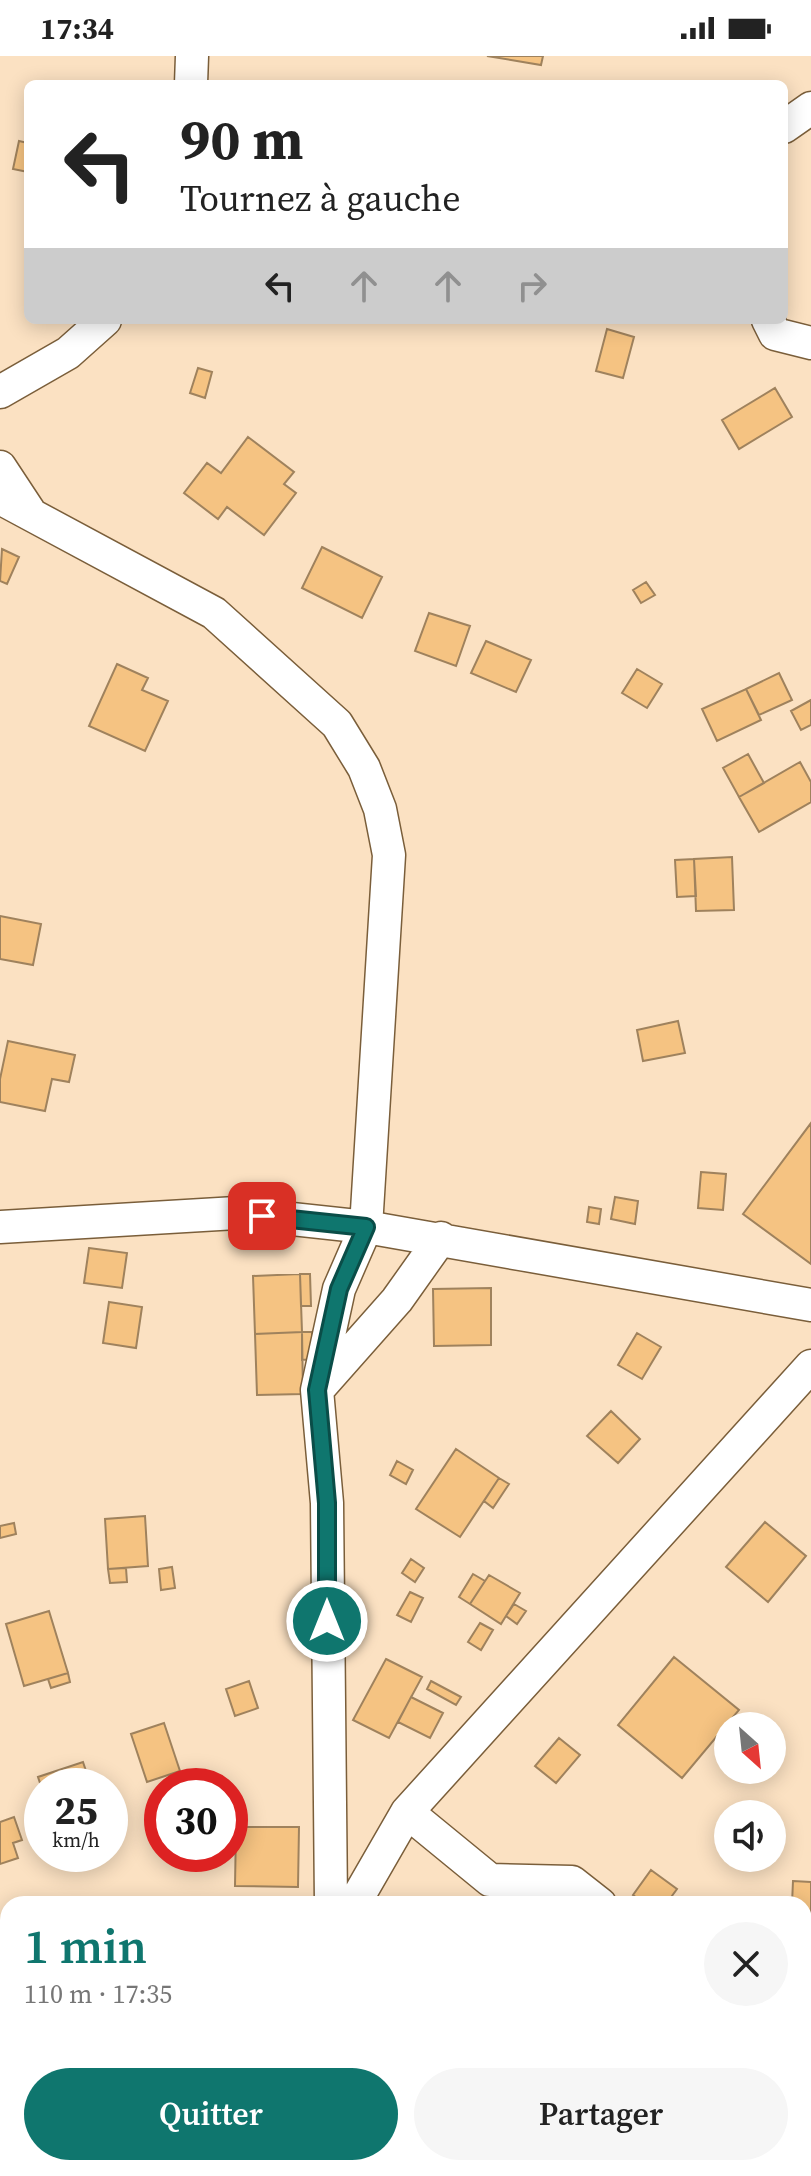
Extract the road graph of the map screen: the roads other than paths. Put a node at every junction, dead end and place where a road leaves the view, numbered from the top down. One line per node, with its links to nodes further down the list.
1 (192, 56): 2 (street)
2 (191, 80)
3 (811, 108): 4 (street)
4 (788, 124)
5 (101, 324): 8 (street)
6 (770, 324): 7 (street)
7 (811, 343)
8 (0, 392)
9 (0, 467): 11 (street)
10 (0, 498): 11 (street)
11 (29, 511): 13 (street)
12 (0, 1227): 13 (street)
13 (366, 1227): 14 (street); 17 (street)
14 (441, 1238): 15 (street); 17 (street)
15 (811, 1305)
16 (811, 1366): 18 (street)
17 (317, 1390): 19 (street)
18 (407, 1812): 20 (street); 21 (street)
19 (331, 1896)
20 (359, 1896)
21 (590, 1896)

